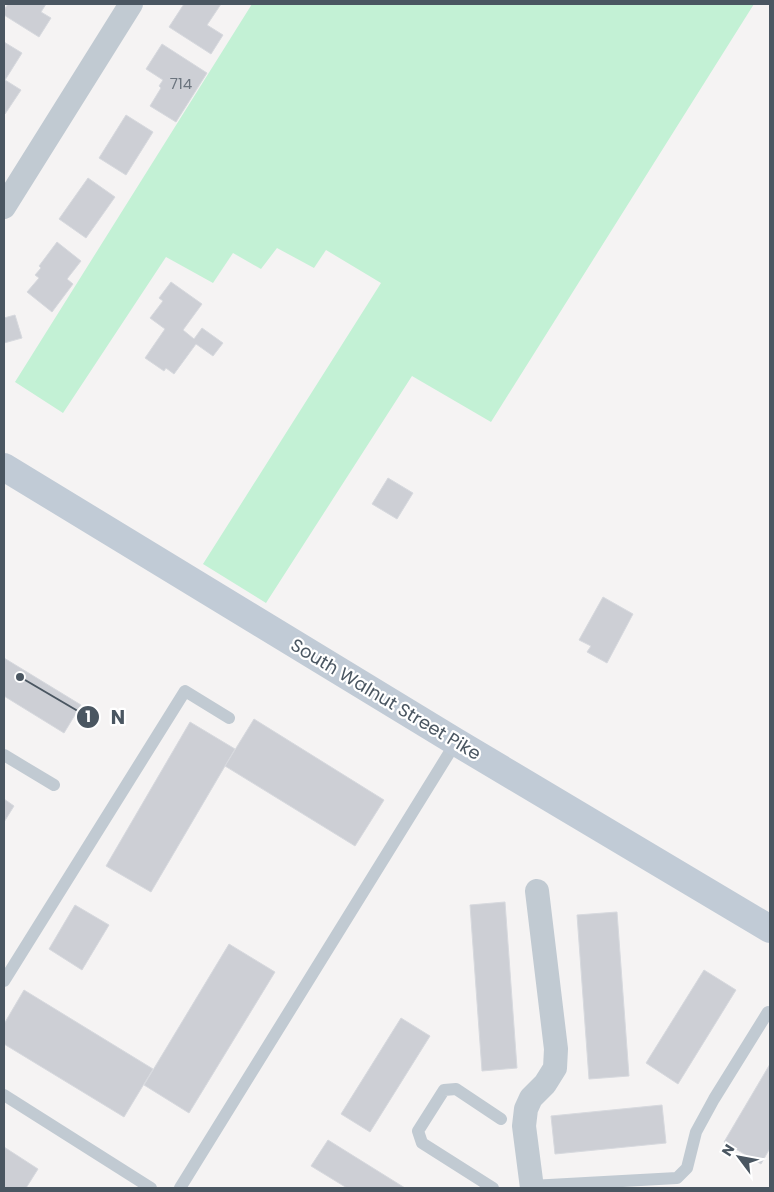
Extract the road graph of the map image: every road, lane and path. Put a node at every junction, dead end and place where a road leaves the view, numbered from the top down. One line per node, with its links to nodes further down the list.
1 (131, 4): 2 (street)
2 (4, 207)
3 (4, 467): 5 (street, South Walnut Street Pike)
4 (229, 718): 10 (lane)
5 (456, 742): 9 (street, South Walnut Street Pike); 16 (lane)
6 (4, 755): 7 (lane)
7 (54, 785)
8 (537, 891): 14 (street)
9 (770, 929)
10 (4, 982)
11 (768, 1012): 14 (lane)
12 (4, 1095): 15 (lane)
13 (501, 1119): 17 (lane)
14 (532, 1187)
15 (151, 1188)
16 (180, 1188)
17 (493, 1188)

